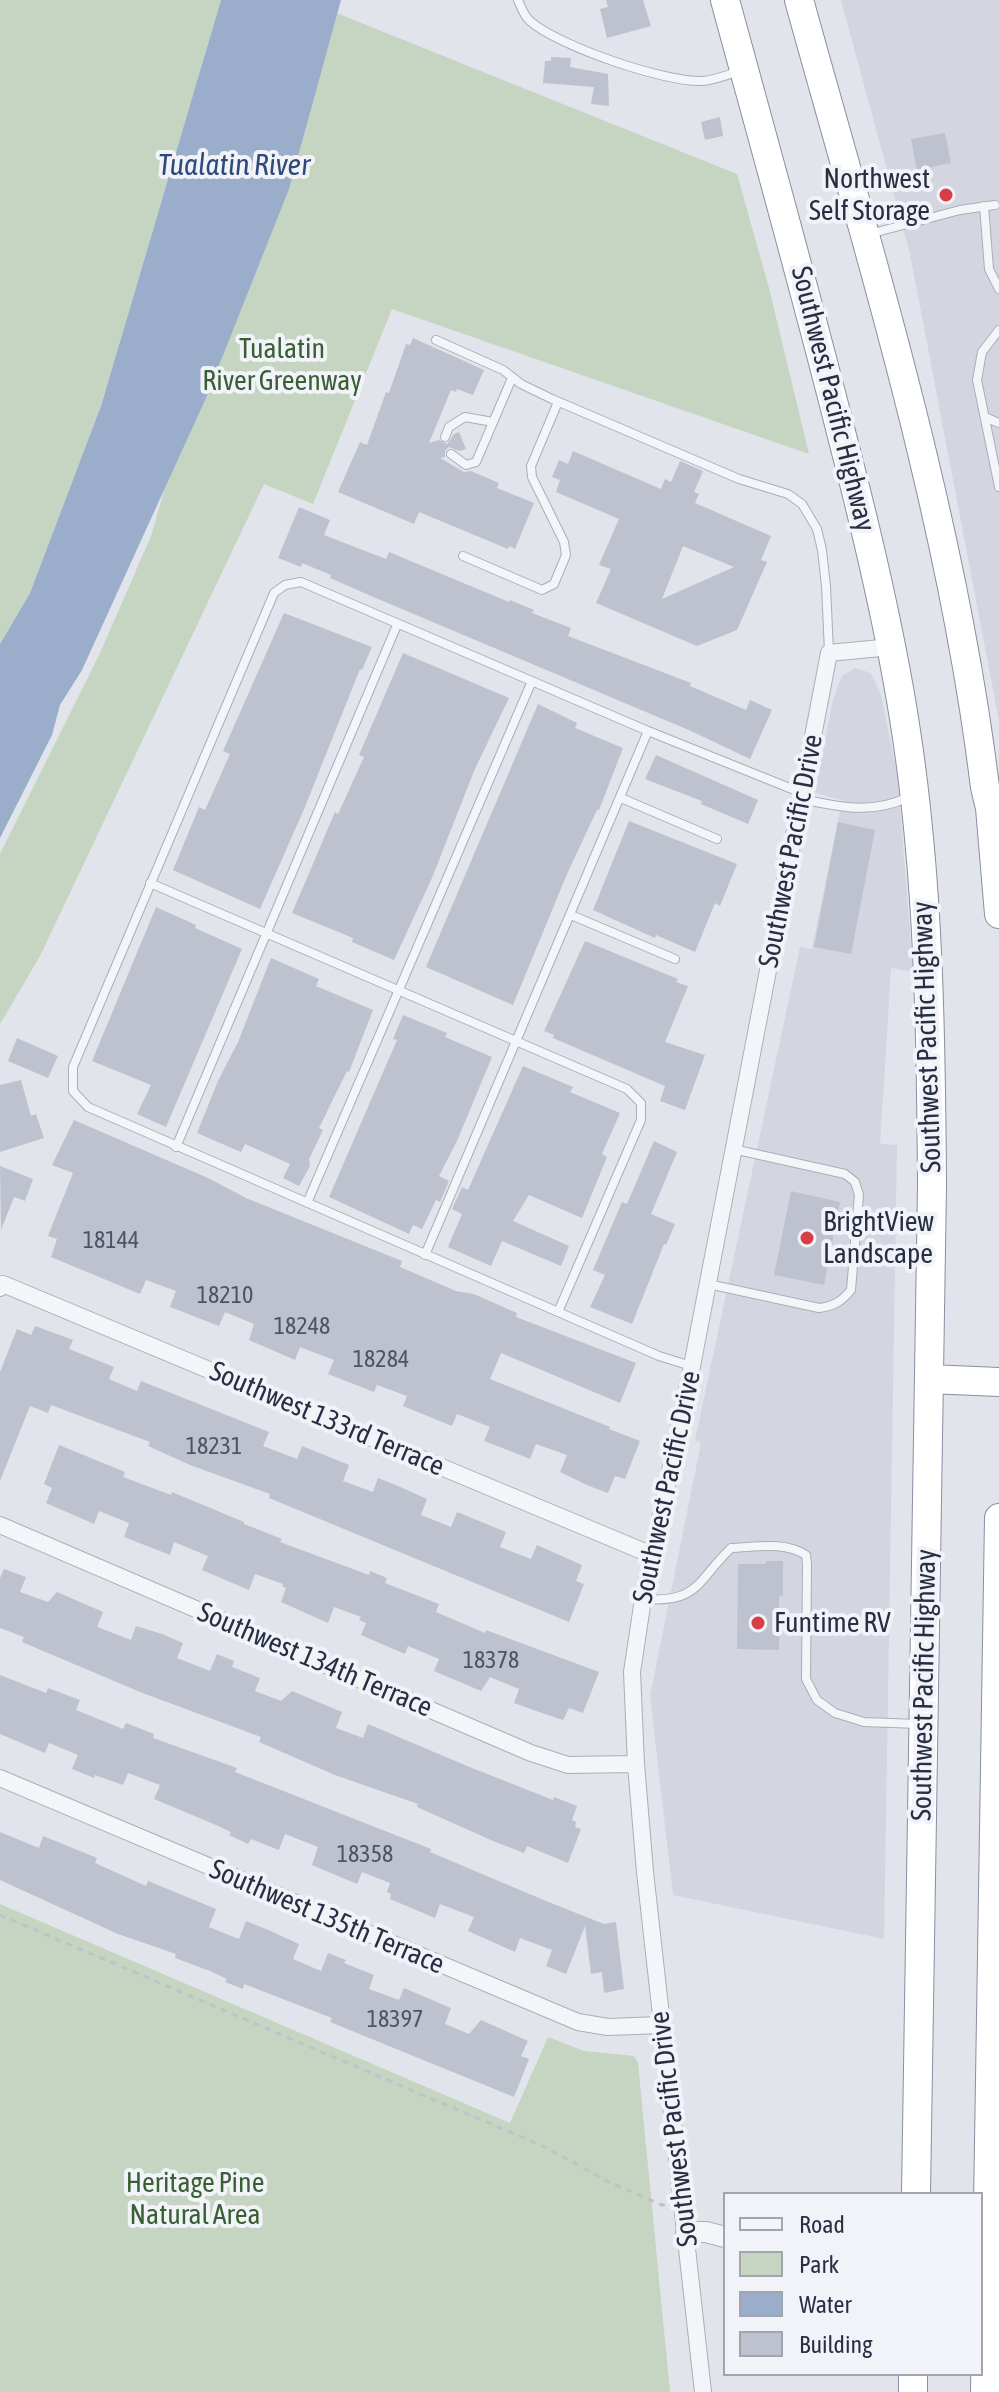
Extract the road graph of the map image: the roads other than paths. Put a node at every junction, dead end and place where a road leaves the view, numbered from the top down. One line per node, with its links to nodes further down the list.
1 (518, 0): 4 (lane)
2 (725, 0): 4 (highway, Southwest Pacific Highway)
3 (799, 0): 7 (highway)
4 (744, 70): 21 (highway, Southwest Pacific Highway)
5 (995, 205): 6 (lane)
6 (984, 206): 7 (lane); 8 (lane)
7 (864, 235): 25 (highway)
8 (999, 289)
9 (999, 330): 13 (lane)
10 (436, 340): 11 (lane)
11 (512, 378): 12 (lane); 14 (lane)
12 (558, 402): 19 (lane); 22 (lane)
13 (985, 417): 15 (lane); 18 (lane)
14 (493, 422): 16 (lane); 17 (lane)
15 (999, 423)
16 (445, 437)
17 (451, 454)
18 (999, 487)
19 (463, 556)
20 (397, 625): 23 (lane); 31 (lane); 34 (lane)
21 (891, 647): 22 (street); 27 (highway, Southwest Pacific Highway)
22 (829, 653): 28 (street, Southwest Pacific Drive)
23 (532, 681): 24 (lane); 36 (lane)
24 (648, 731): 28 (lane); 29 (lane)
25 (981, 753): 26 (highway); 32 (highway)
26 (999, 781)
27 (915, 794): 28 (lane); 46 (highway, Southwest Pacific Highway)
28 (801, 796): 39 (street, Southwest Pacific Drive)
29 (621, 798): 30 (lane); 33 (lane)
30 (717, 839)
31 (150, 883): 34 (lane); 38 (lane)
32 (999, 910)
33 (571, 915): 35 (lane); 37 (lane)
34 (266, 934): 36 (lane); 38 (lane)
35 (675, 959)
36 (398, 990): 37 (lane); 40 (lane)
37 (517, 1041): 41 (lane); 44 (lane)
38 (176, 1147): 40 (lane)
39 (733, 1149): 42 (street, Southwest Pacific Drive); 42 (lane)
40 (307, 1203): 41 (lane)
41 (425, 1255): 44 (lane)
42 (707, 1284): 45 (street, Southwest Pacific Drive)
43 (1, 1286): 50 (street, Southwest 133rd Terrace)
44 (558, 1312): 45 (lane)
45 (692, 1366): 50 (street, Southwest Pacific Drive)
46 (929, 1379): 47 (highway); 53 (highway, Southwest Pacific Highway)
47 (999, 1382)
48 (999, 1518): 51 (highway)
49 (0, 1525): 54 (street, Southwest 134th Terrace)
50 (652, 1555): 52 (street, Southwest Pacific Drive)
51 (999, 1564): 56 (highway)
52 (643, 1599): 53 (lane); 54 (street, Southwest Pacific Drive)
53 (924, 1725): 58 (highway, Southwest Pacific Highway)
54 (636, 1764): 57 (street, Southwest Pacific Drive)
55 (0, 1778): 57 (street, Southwest 135th Terrace)
56 (997, 1803): 61 (highway)
57 (661, 2025): 59 (street, Southwest Pacific Drive)
58 (916, 2192)
59 (686, 2232): 60 (street); 62 (street, Southwest Pacific Drive)
60 (723, 2236)
61 (989, 2305): 63 (highway)
62 (703, 2392)
63 (985, 2392)

